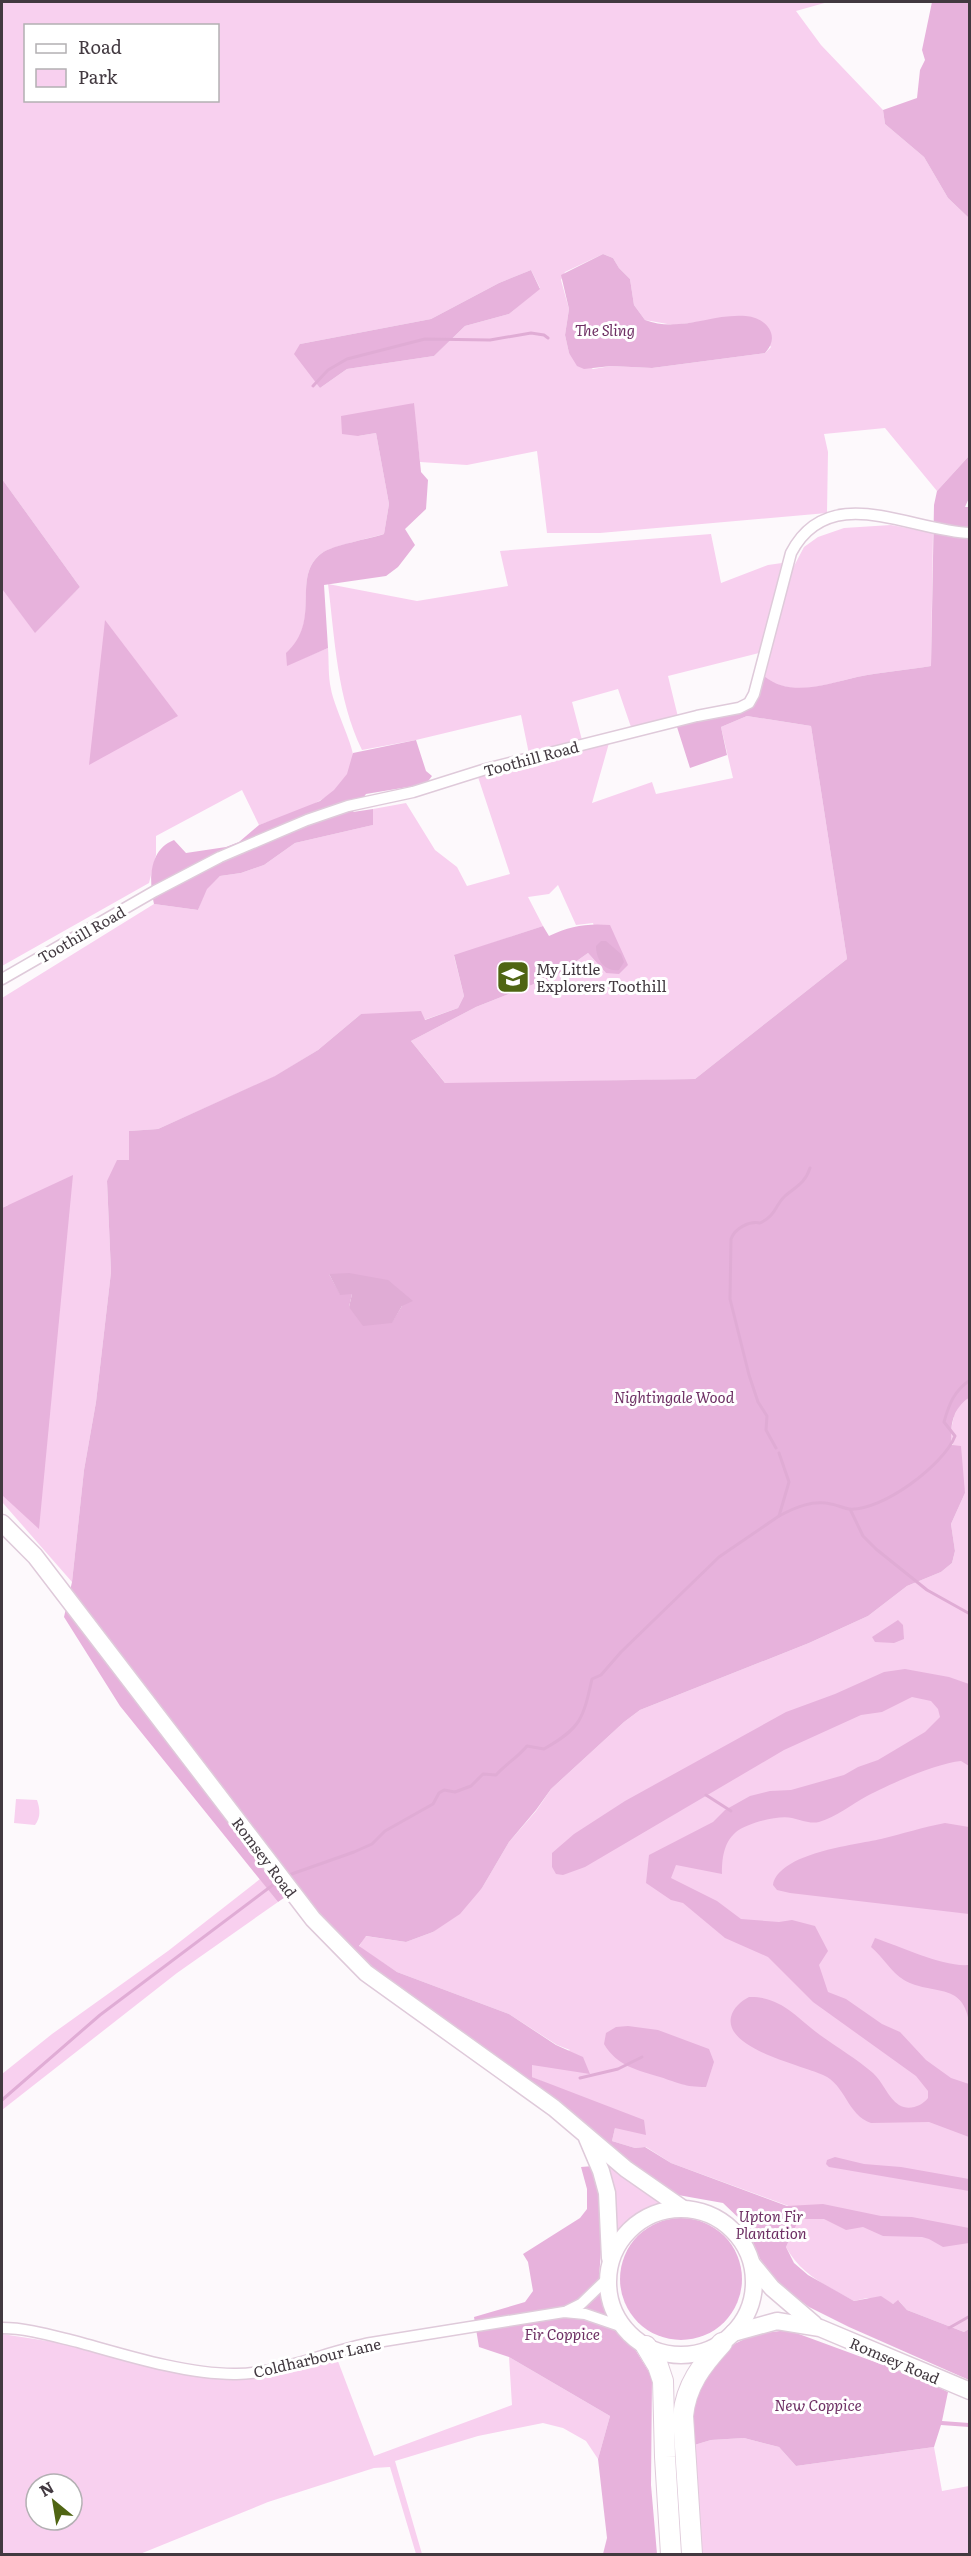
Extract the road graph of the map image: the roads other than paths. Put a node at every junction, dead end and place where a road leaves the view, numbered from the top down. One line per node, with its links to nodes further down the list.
1 (969, 533): 2 (street, Toothill Road)
2 (2, 979)
3 (2, 1523): 4 (main road, Romsey Road)
4 (586, 2134): 5 (main road, Romsey Road); 7 (main road, Romsey Road)
5 (682, 2208): 6 (main road); 7 (main road)
6 (753, 2265): 11 (main road, Romsey Road); 12 (main road)
7 (609, 2270): 8 (street, Coldharbour Lane); 9 (main road)
8 (564, 2312): 9 (street, Coldharbour Lane); 10 (street, Coldharbour Lane)
9 (623, 2327): 13 (main road)
10 (2, 2328)
11 (820, 2328): 12 (main road, Romsey Road); 14 (main road, Romsey Road)
12 (728, 2338): 13 (main road); 16 (highway)
13 (646, 2346): 15 (highway)
14 (969, 2391)
15 (671, 2554)
16 (692, 2554)

